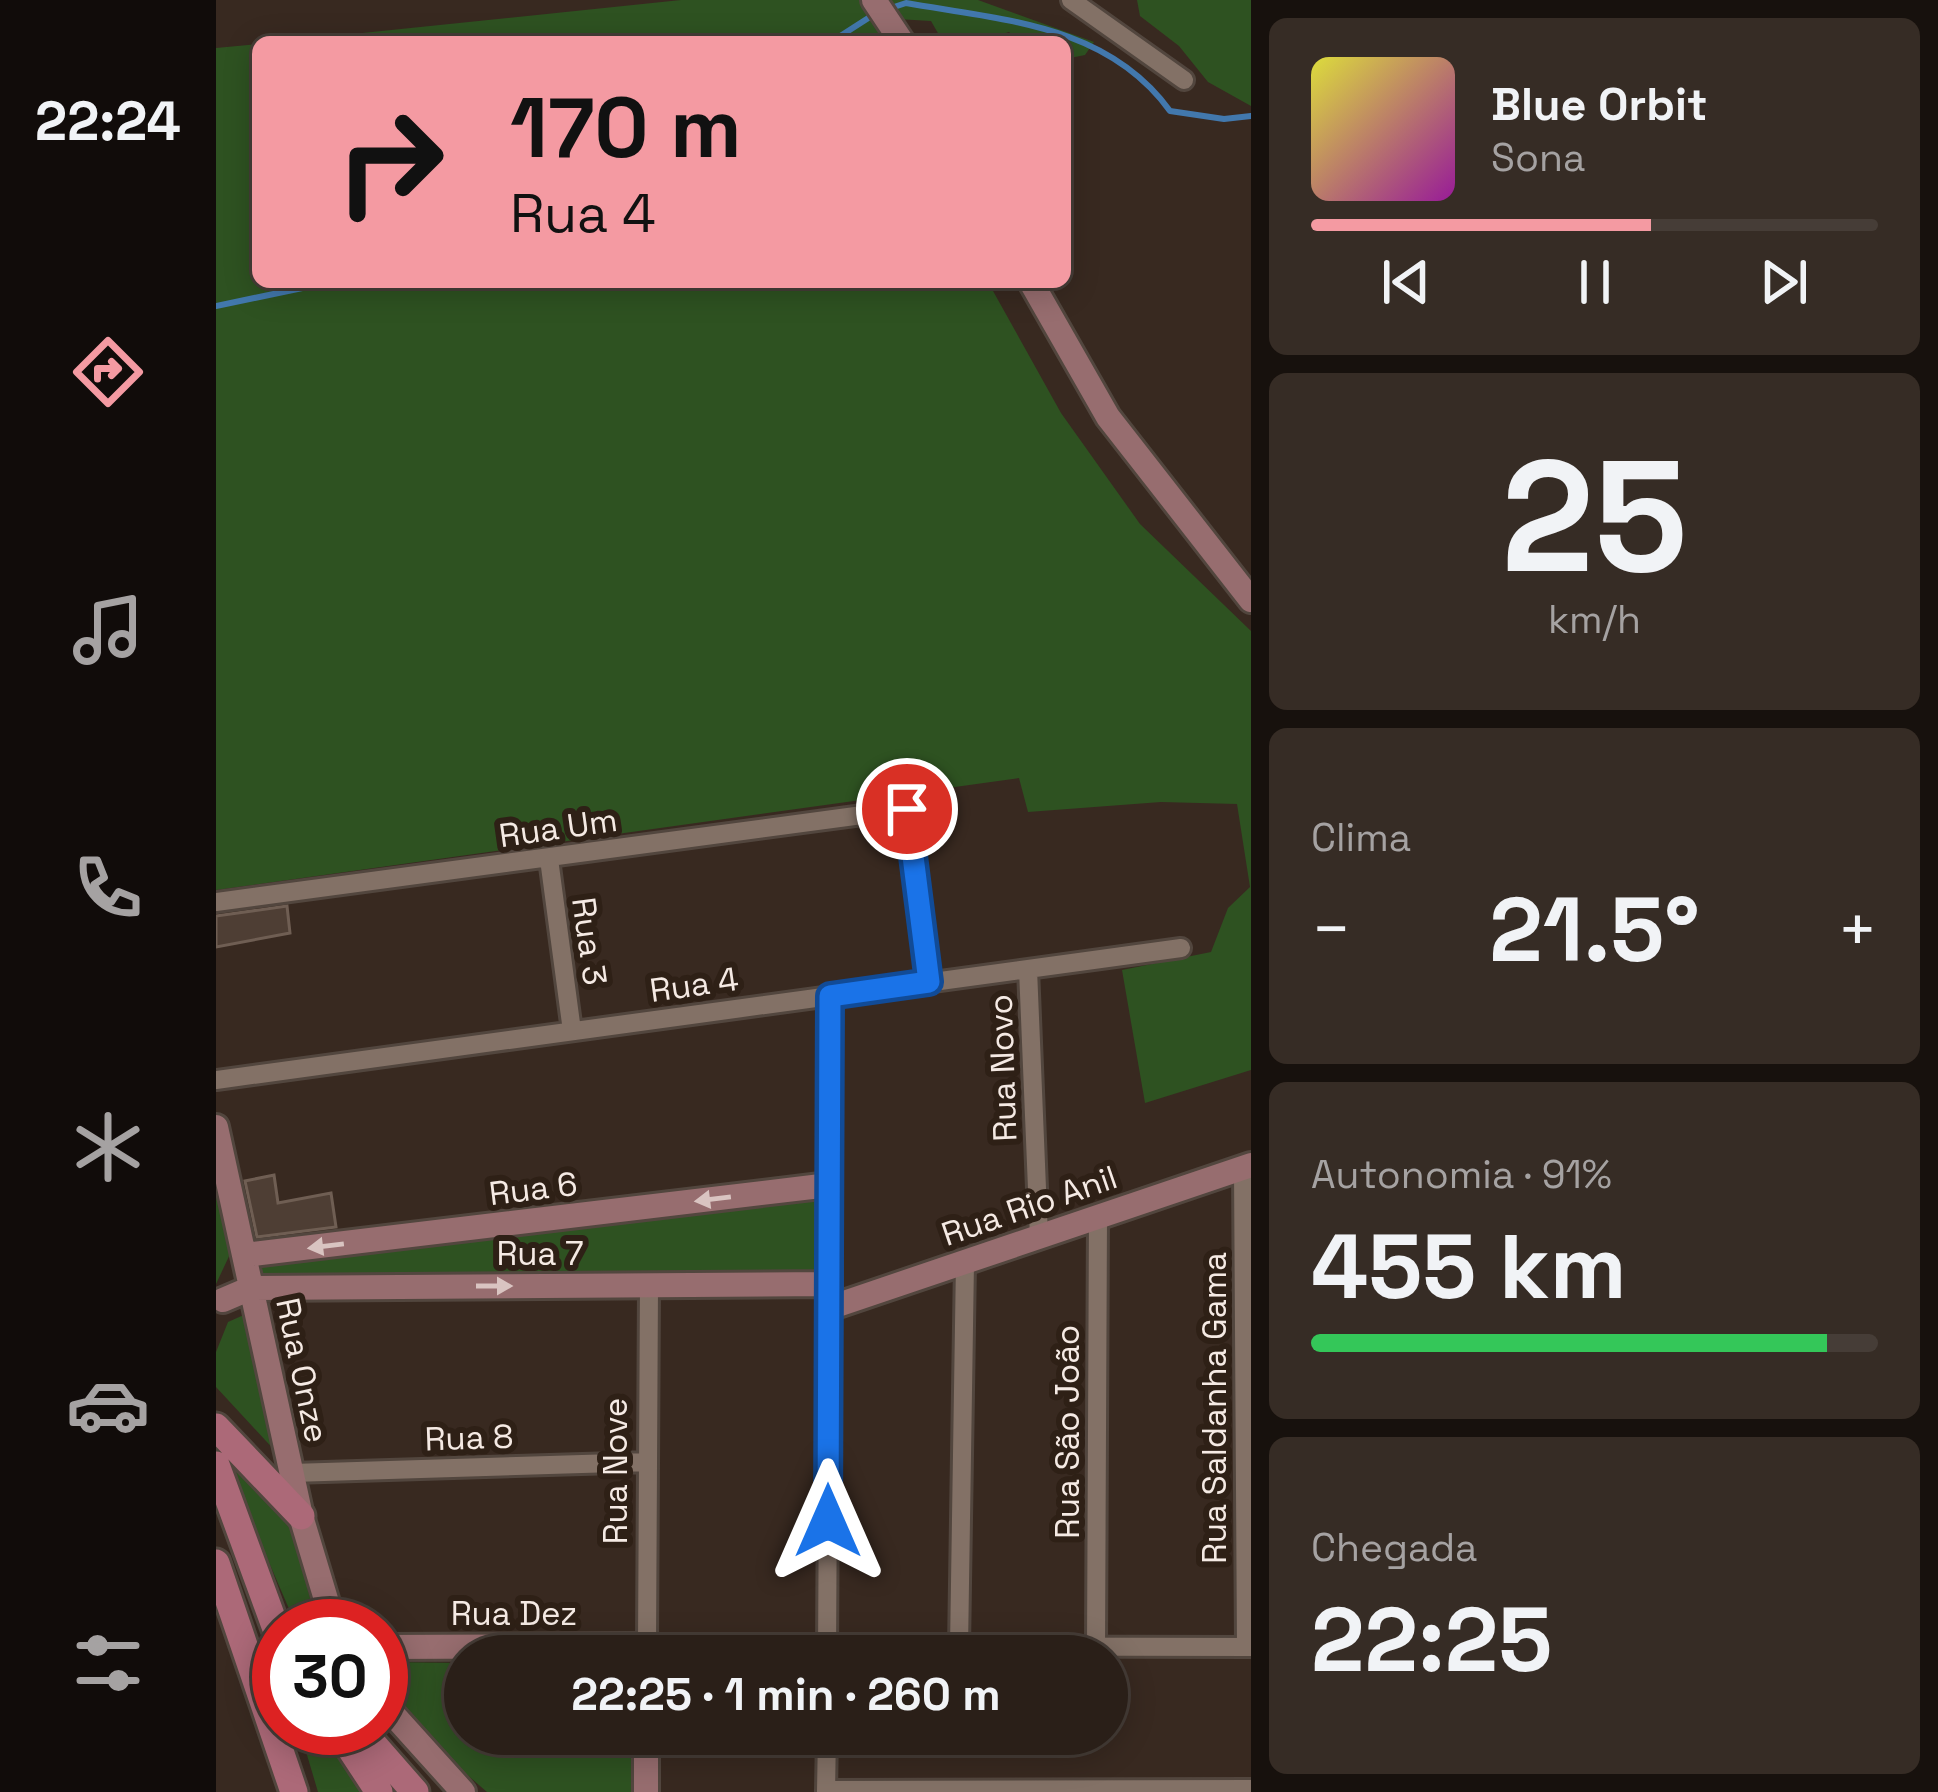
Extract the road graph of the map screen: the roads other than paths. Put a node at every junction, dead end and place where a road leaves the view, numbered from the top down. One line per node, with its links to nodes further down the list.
1 (874, 0): 3 (street)
2 (1071, 0): 4 (street)
3 (898, 36)
4 (1184, 80)
5 (1034, 288): 6 (street)
6 (1251, 600)
7 (549, 859): 8 (street, Rua Um); 11 (street, Rua Um); 13 (street, Rua 3)
8 (216, 902)
9 (1181, 948): 10 (street, Rua 4)
10 (1028, 969): 11 (street, Rua 4); 19 (street, Rua Novo)
11 (929, 982): 12 (street, Rua 4)
12 (830, 996): 13 (street, Rua 4); 17 (street)
13 (572, 1031): 14 (street, Rua 4)
14 (216, 1080)
15 (216, 1127): 20 (street, Rua Onze)
16 (1247, 1167): 18 (street, Rua Rio Anil); 41 (street, Rua Saldanha Gama)
17 (829, 1186): 20 (street, Rua 6, one-way to 20); 24 (street)
18 (1098, 1217): 19 (street, Rua Rio Anil); 39 (street, Rua São João)
19 (1040, 1237): 21 (street, Rua Rio Anil)
20 (244, 1256): 23 (street, Rua Onze); 25 (street)
21 (965, 1262): 24 (street, Rua Rio Anil); 38 (street)
22 (649, 1286): 23 (street, Rua 7, one-way to 22); 24 (street, Rua 7); 27 (street, Rua Nove)
23 (251, 1288): 25 (street); 29 (street, Rua Onze)
24 (829, 1296): 37 (street)
25 (220, 1305)
26 (216, 1426): 30 (main road)
27 (648, 1462): 29 (street, Rua 8); 36 (street, Rua Nove)
28 (216, 1465): 31 (main road)
29 (292, 1473): 30 (street, Rua Onze)
30 (301, 1516): 35 (street, Rua Onze)
31 (239, 1538): 33 (main road); 34 (main road)
32 (216, 1563): 49 (main road)
33 (264, 1599)
34 (272, 1599)
35 (326, 1599)
36 (647, 1635)
37 (827, 1635)
38 (959, 1635)
39 (1096, 1635)
40 (408, 1647): 42 (street, Rua Dez)
41 (1248, 1647): 43 (street)
42 (444, 1648)
43 (1128, 1648)
44 (408, 1731): 54 (street)
45 (355, 1755): 52 (main road)
46 (383, 1755): 53 (main road)
47 (646, 1755): 55 (street)
48 (826, 1755): 51 (street)
49 (289, 1784)
50 (1251, 1789): 51 (street)
51 (826, 1791)
52 (379, 1792)
53 (415, 1792)
54 (463, 1792)
55 (646, 1792)

